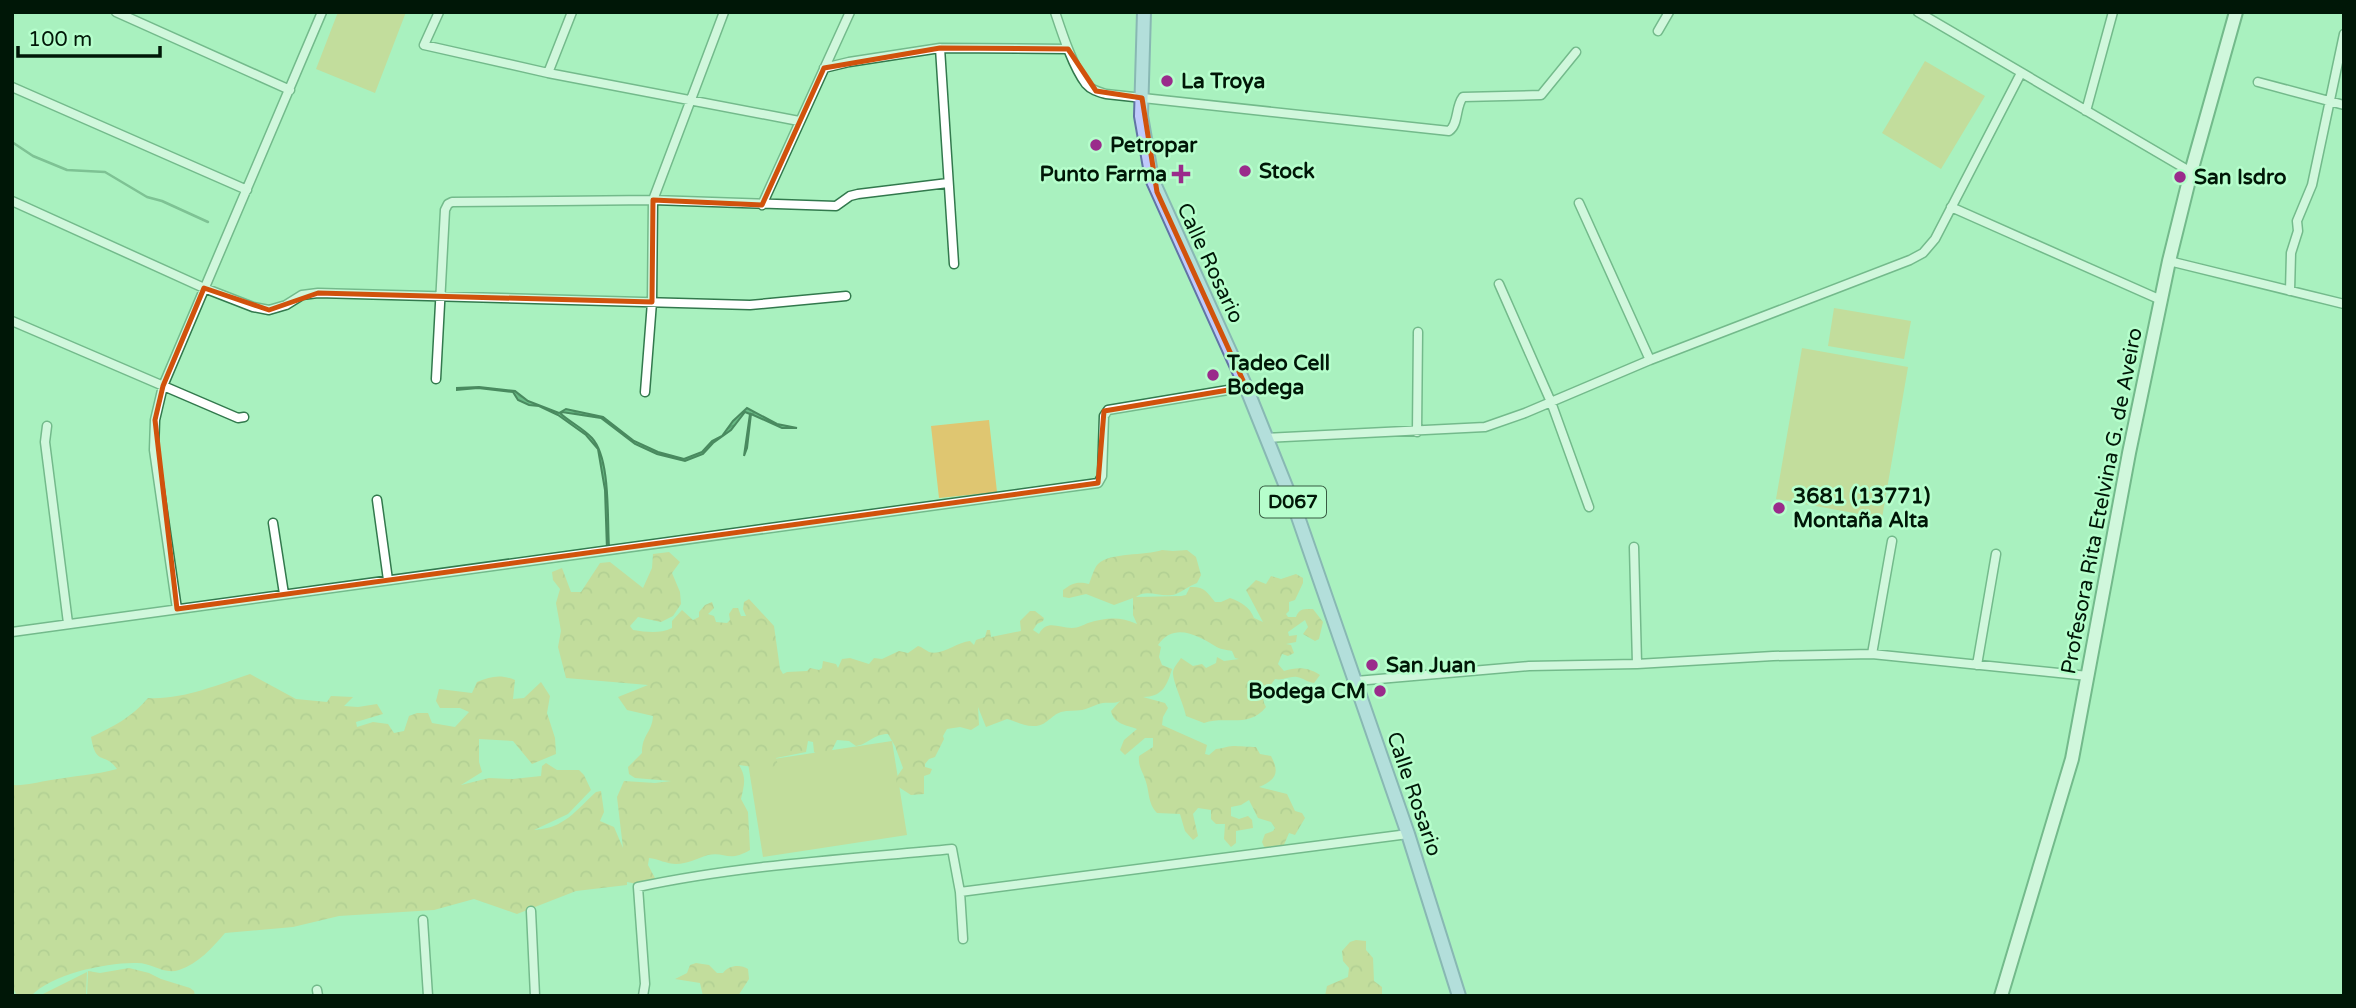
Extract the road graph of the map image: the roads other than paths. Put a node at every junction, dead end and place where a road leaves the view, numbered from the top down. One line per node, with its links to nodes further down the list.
1 (116, 12): 25 (street)
2 (321, 12): 25 (street)
3 (439, 12): 21 (street)
4 (572, 12): 21 (street)
5 (724, 12): 27 (street)
6 (850, 12): 15 (street)
7 (1055, 12): 17 (street)
8 (1143, 12): 26 (main road, Calle Rosario / D067)
9 (1670, 12): 13 (street)
10 (1918, 12): 22 (street)
11 (2113, 12): 30 (street)
12 (2236, 12): 32 (street, Profesora Rita Etelvina G. de Aveiro)
13 (1658, 31)
14 (2344, 34): 28 (street)
15 (835, 47): 19 (street); 20 (street)
16 (940, 48): 17 (street); 19 (street); 33 (street)
17 (1068, 49): 26 (street)
18 (1576, 52): 26 (street)
19 (849, 62): 20 (street)
20 (824, 68): 31 (street)
21 (548, 73): 27 (street)
22 (2021, 73): 30 (street); 39 (street)
23 (2258, 82): 28 (street)
24 (12, 87): 34 (street)
25 (290, 90): 34 (street)
26 (1142, 99): 55 (main road, Calle Rosario / D067)
27 (690, 100): 31 (street); 35 (street)
28 (2328, 100): 29 (street); 44 (street)
29 (2344, 105)
30 (2086, 111): 32 (street)
31 (799, 121): 38 (street)
32 (2191, 172): 40 (street, Profesora Rita Etelvina G. de Aveiro)
33 (948, 183): 38 (street); 41 (street)
34 (247, 190): 43 (street)
35 (653, 200): 38 (street); 46 (street); 48 (street)
36 (12, 201): 43 (street)
37 (1579, 203): 52 (street)
38 (762, 205)
39 (1951, 206): 47 (street); 52 (street)
40 (2169, 261): 44 (street); 47 (street, Profesora Rita Etelvina G. de Aveiro)
41 (954, 264)
42 (1499, 284): 57 (street)
43 (204, 288): 46 (street); 54 (street)
44 (2290, 290): 49 (street)
45 (846, 296): 48 (street)
46 (441, 297): 48 (street); 53 (street)
47 (2161, 300): 76 (street, Profesora Rita Etelvina G. de Aveiro)
48 (652, 302): 56 (street)
49 (2344, 304)
50 (12, 321): 54 (street)
51 (1418, 332): 60 (street)
52 (1650, 360): 57 (street)
53 (436, 379)
54 (163, 386): 58 (street); 70 (street)
55 (1246, 387): 61 (main road, Calle Rosario / D067); 68 (street)
56 (645, 392)
57 (1550, 401): 60 (street); 63 (street)
58 (244, 417)
59 (47, 426): 71 (street)
60 (1417, 432): 61 (street)
61 (1267, 438): 77 (main road, Calle Rosario / D067)
62 (377, 500): 68 (street)
63 (1589, 507)
64 (273, 523): 69 (street)
65 (1892, 541): 73 (street)
66 (1634, 547): 74 (street)
67 (1996, 554): 75 (street)
68 (388, 580): 69 (street)
69 (284, 594): 70 (street)
70 (177, 609): 71 (street)
71 (68, 623): 72 (street)
72 (12, 632)
73 (1872, 654): 74 (street); 75 (street)
74 (1637, 664): 77 (street)
75 (1977, 665): 76 (street)
76 (2088, 676): 87 (street, Profesora Rita Etelvina G. de Aveiro)
77 (1356, 681): 78 (main road, Calle Rosario / D067)
78 (1408, 834): 79 (street); 86 (main road, Calle Rosario / D067)
79 (960, 892): 82 (street); 85 (street)
80 (531, 911): 84 (street)
81 (422, 920): 83 (street)
82 (962, 939)
83 (428, 996)
84 (535, 996)
85 (643, 996)
86 (1459, 996)
87 (2001, 996)

